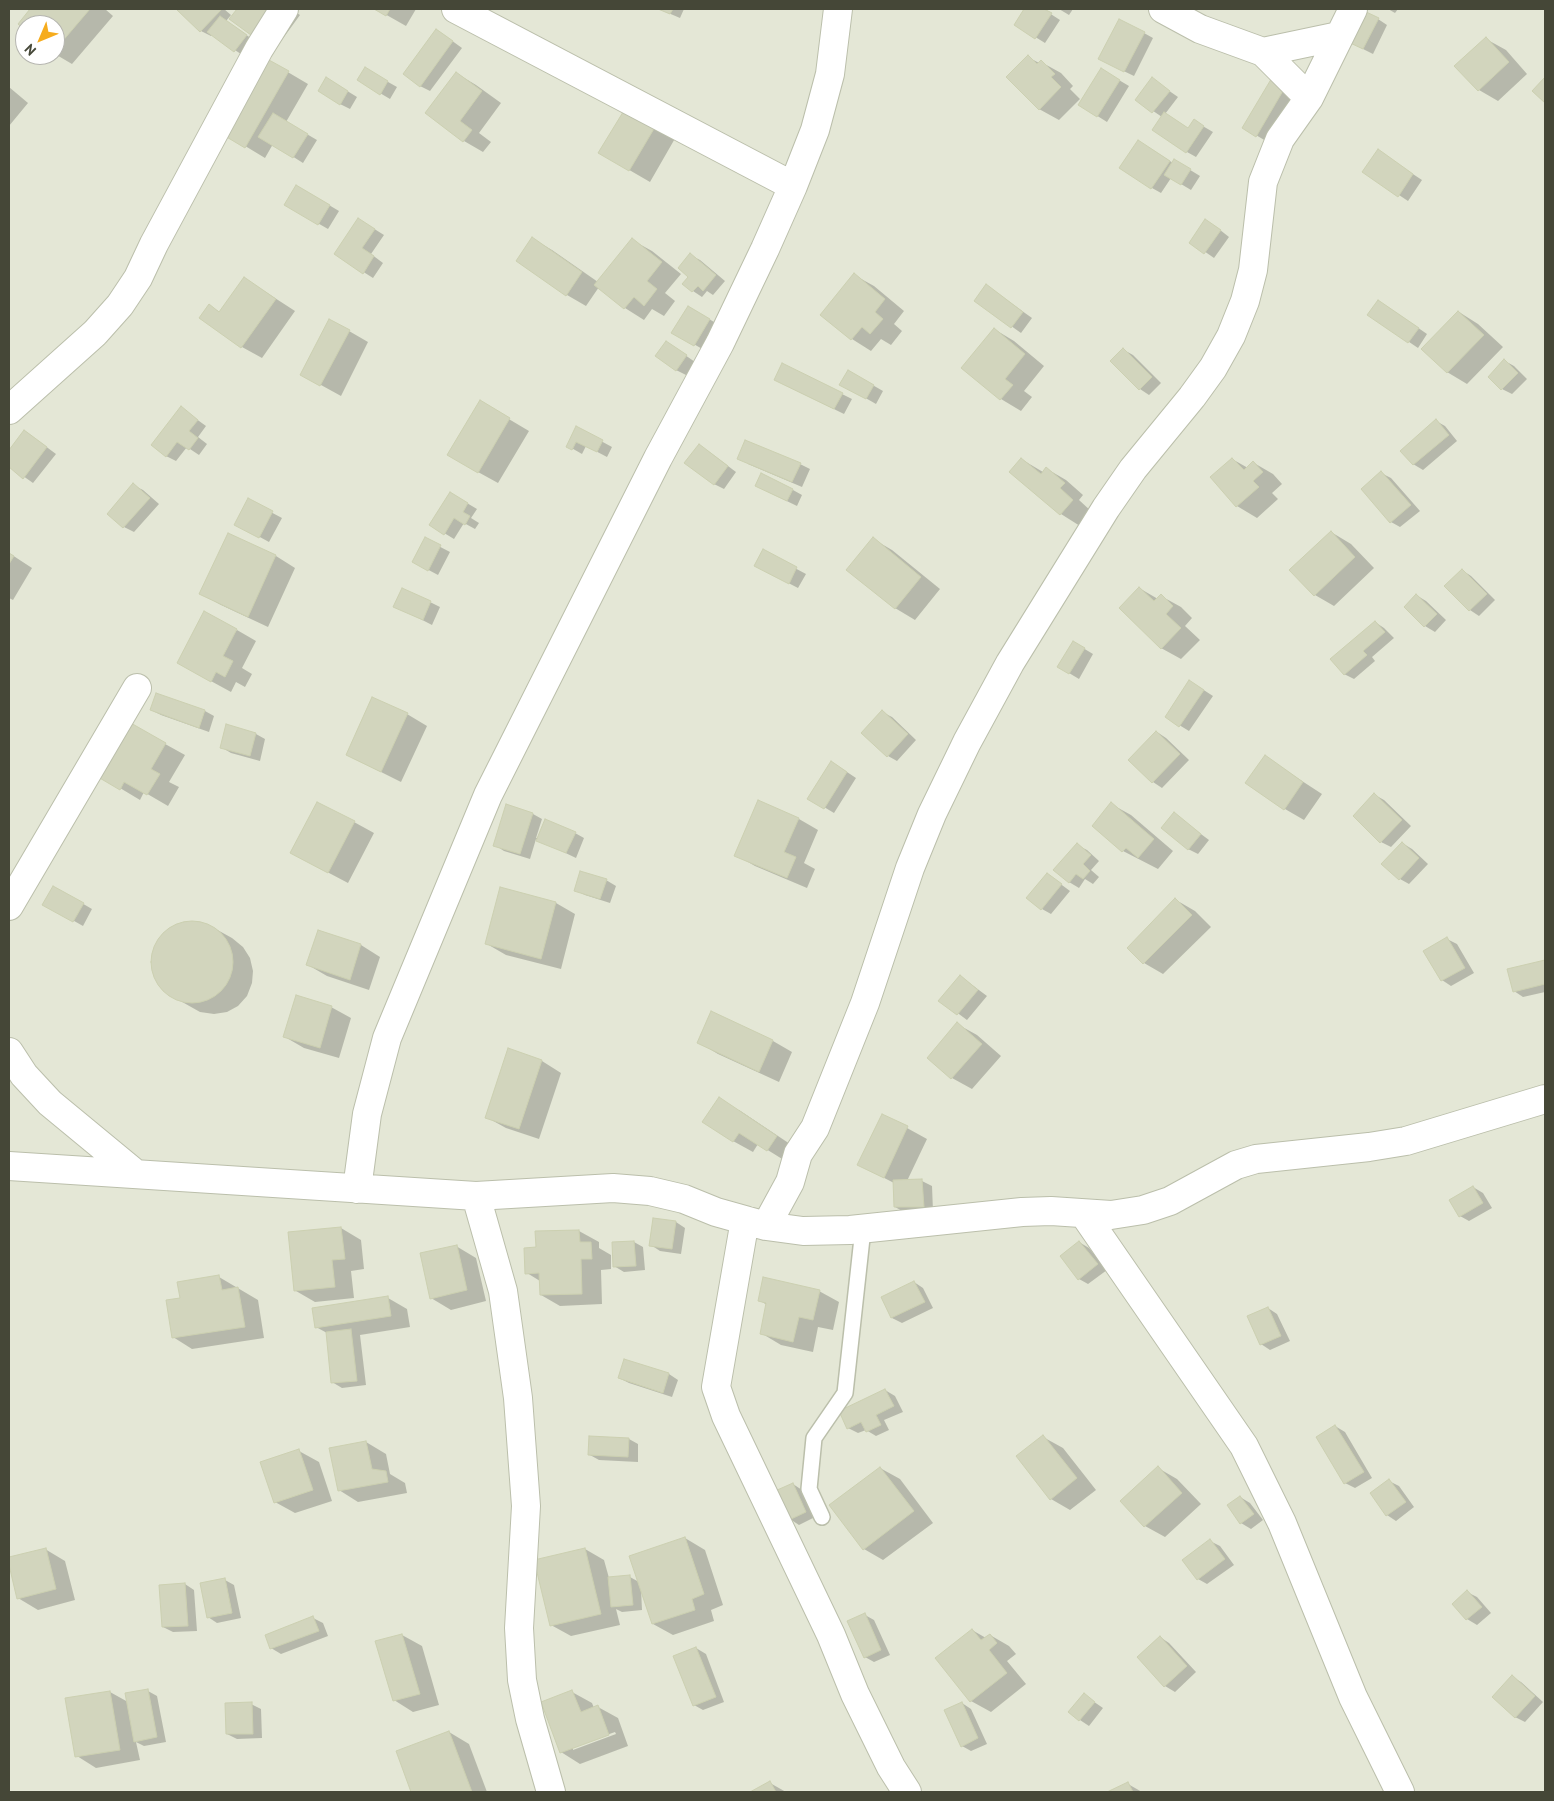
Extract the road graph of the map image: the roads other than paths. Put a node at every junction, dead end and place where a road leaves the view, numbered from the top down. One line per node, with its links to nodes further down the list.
1 (284, 9): 10 (street)
2 (456, 9): 9 (street)
3 (838, 9): 9 (street)
4 (1163, 9): 7 (street)
5 (1354, 9): 6 (street)
6 (1339, 36): 7 (street); 8 (street)
7 (1263, 52): 8 (street)
8 (1309, 98): 20 (street)
9 (793, 186): 17 (street)
10 (9, 410)
11 (137, 688): 12 (street)
12 (9, 906)
13 (9, 1052): 16 (street)
14 (1545, 1100): 19 (street)
15 (9, 1166): 16 (street)
16 (136, 1174): 17 (street)
17 (357, 1189): 18 (street)
18 (476, 1196): 20 (street); 23 (street)
19 (1084, 1214): 21 (street); 25 (street)
20 (756, 1223): 21 (street); 24 (street)
21 (863, 1229): 22 (lane)
22 (822, 1517)
23 (551, 1792)
24 (907, 1792)
25 (1400, 1792)

